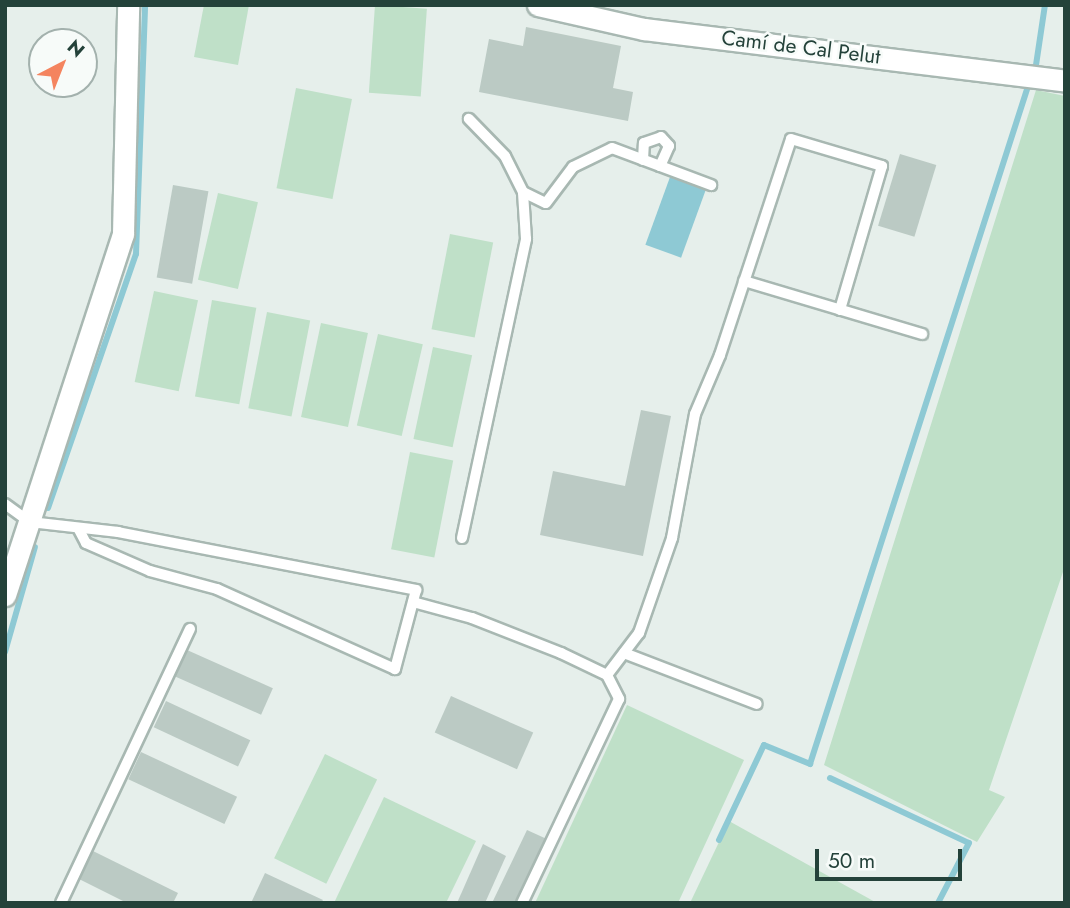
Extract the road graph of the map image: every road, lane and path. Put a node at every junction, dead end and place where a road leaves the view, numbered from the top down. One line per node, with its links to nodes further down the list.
1 (128, 5): 13 (street)
2 (538, 5): 3 (street, Camí de Cal Pelut)
3 (1065, 80)
4 (469, 119): 8 (lane)
5 (643, 160): 6 (lane); 6 (lane); 8 (lane)
6 (660, 166): 7 (lane)
7 (711, 185)
8 (523, 192): 15 (lane)
9 (744, 281): 10 (lane); 10 (lane); 19 (lane)
10 (840, 310): 11 (lane)
11 (922, 334)
12 (7, 511): 13 (lane)
13 (30, 522): 14 (lane); 16 (street)
14 (79, 530): 17 (lane); 17 (lane)
15 (463, 538)
16 (5, 595)
17 (413, 602): 20 (lane)
18 (190, 629): 22 (lane)
19 (624, 653): 20 (lane); 21 (lane)
20 (607, 675): 23 (lane)
21 (757, 704)
22 (61, 903)
23 (522, 903)

